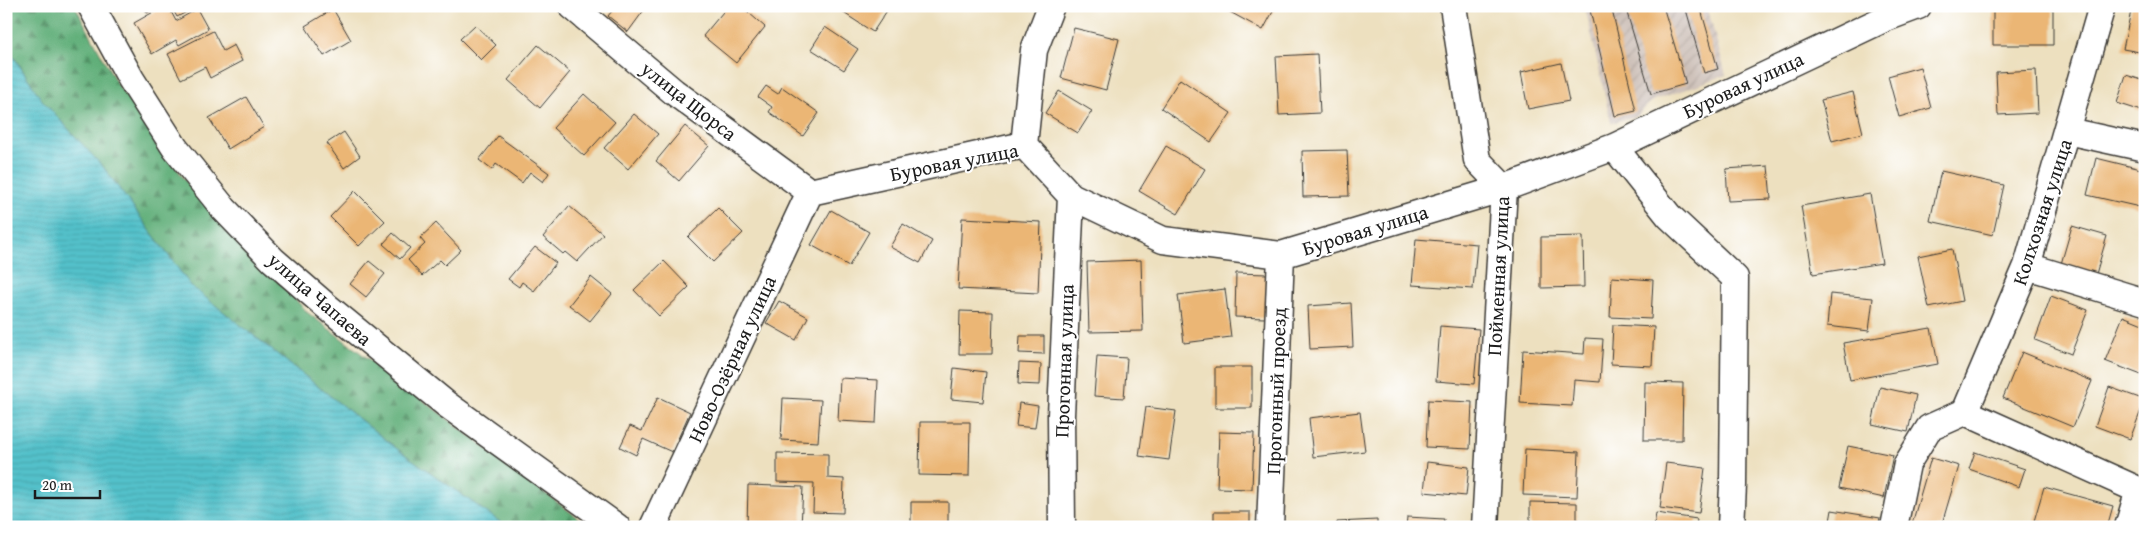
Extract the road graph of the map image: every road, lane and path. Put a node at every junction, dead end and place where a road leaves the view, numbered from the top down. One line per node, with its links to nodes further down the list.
1 (91, 6): 20 (street, улица Чапаева)
2 (572, 6): 13 (street, улица Щорса)
3 (1051, 6): 9 (street)
4 (1453, 6): 12 (street, Пойменная улица)
5 (1918, 6): 7 (street, Буровая улица)
6 (2102, 6): 8 (street, Колхозная улица)
7 (1884, 12): 10 (street, Буровая улица)
8 (2068, 131): 11 (street); 16 (street, Колхозная улица)
9 (1024, 145): 13 (street, Буровая улица); 14 (street, Буровая улица)
10 (1614, 146): 12 (street, Буровая улица); 25 (street)
11 (2145, 148)
12 (1504, 188): 15 (street, Буровая улица); 24 (street, Пойменная улица)
13 (810, 192): 21 (street, Ново-Озёрная улица)
14 (1071, 196): 15 (street, Буровая улица); 22 (street, Прогонная улица)
15 (1281, 255): 23 (street, Прогонный проезд)
16 (2027, 266): 17 (street); 18 (street, Колхозная улица)
17 (2145, 302)
18 (1966, 412): 19 (street); 26 (street)
19 (2142, 492): 27 (street)
20 (617, 527)
21 (654, 527)
22 (1062, 527)
23 (1270, 527)
24 (1485, 527)
25 (1731, 527)
26 (1894, 527)
27 (2128, 527)

